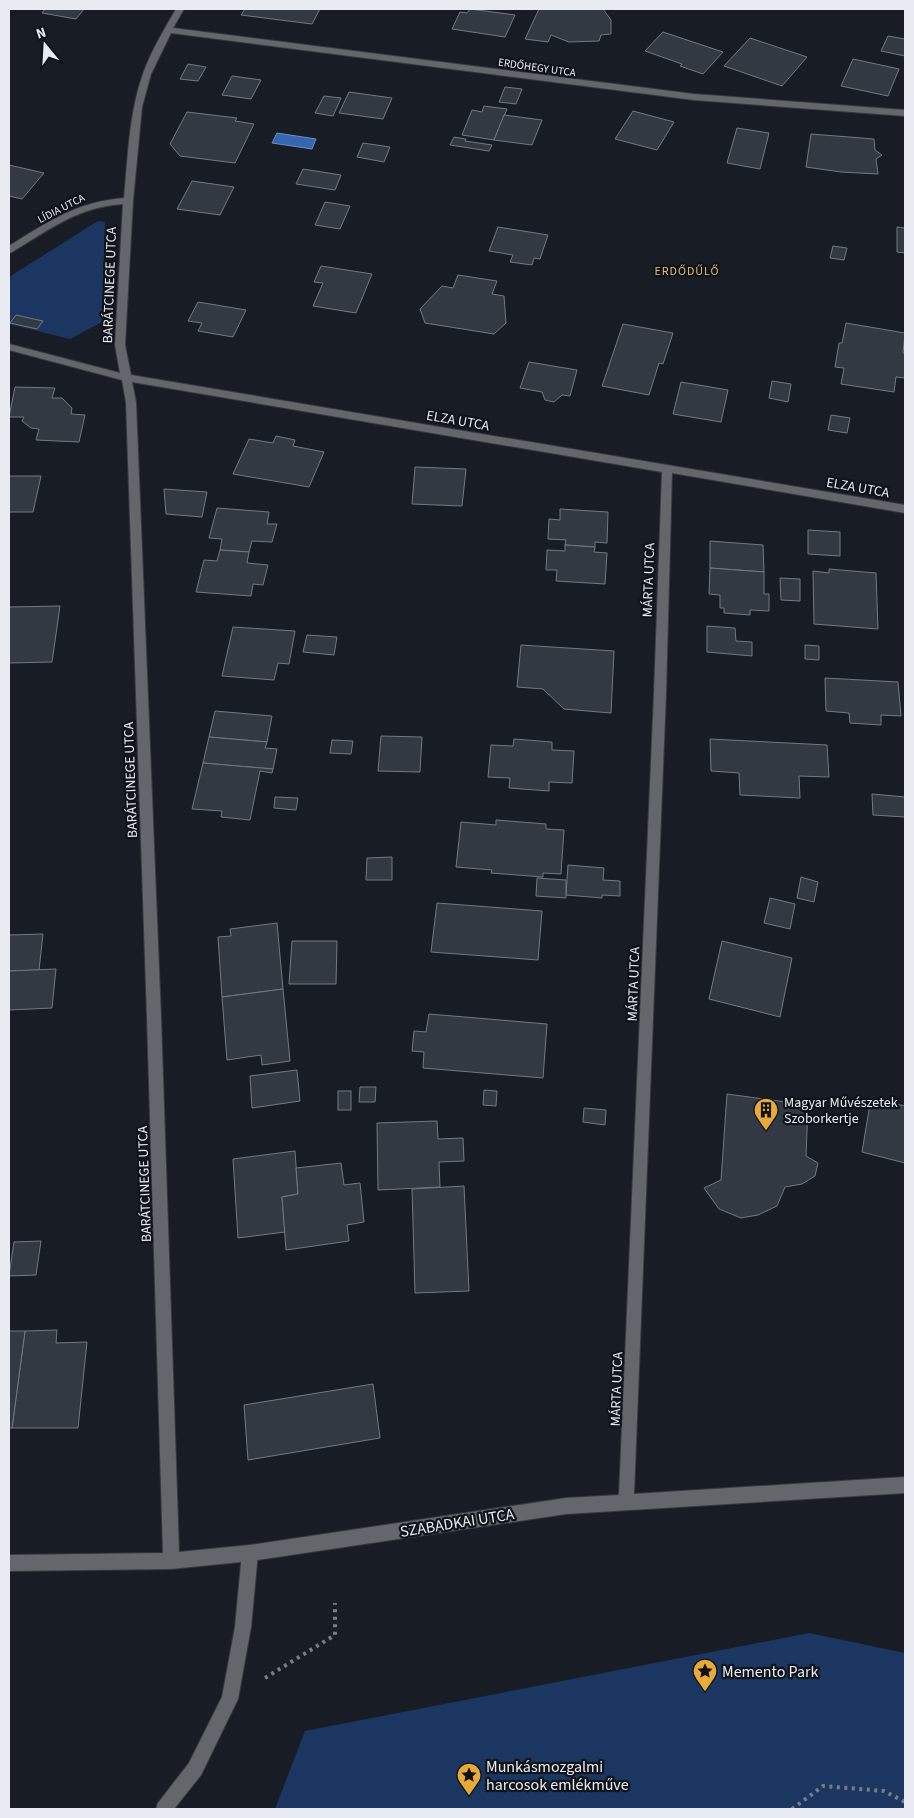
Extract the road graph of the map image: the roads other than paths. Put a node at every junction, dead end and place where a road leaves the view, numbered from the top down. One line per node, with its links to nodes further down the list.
1 (180, 9): 2 (street, BARÁTCINEGE UTCA)
2 (168, 30): 3 (street, ERDŐHEGY UTCA); 4 (street, BARÁTCINEGE UTCA)
3 (905, 113)
4 (128, 201): 5 (street, LÍDIA UTCA); 7 (street, BARÁTCINEGE UTCA)
5 (9, 250)
6 (9, 348): 7 (street, ELZA UTCA)
7 (127, 378): 8 (street, ELZA UTCA); 13 (street, BARÁTCINEGE UTCA)
8 (667, 469): 9 (street, ELZA UTCA); 11 (street, MÁRTA UTCA)
9 (905, 509)
10 (905, 1485): 11 (street, SZABADKAI UTCA)
11 (626, 1501): 12 (street, SZABADKAI UTCA)
12 (250, 1553): 13 (street, SZABADKAI UTCA); 15 (street)
13 (171, 1560): 14 (street, SZABADKAI UTCA)
14 (9, 1564)
15 (164, 1809)

